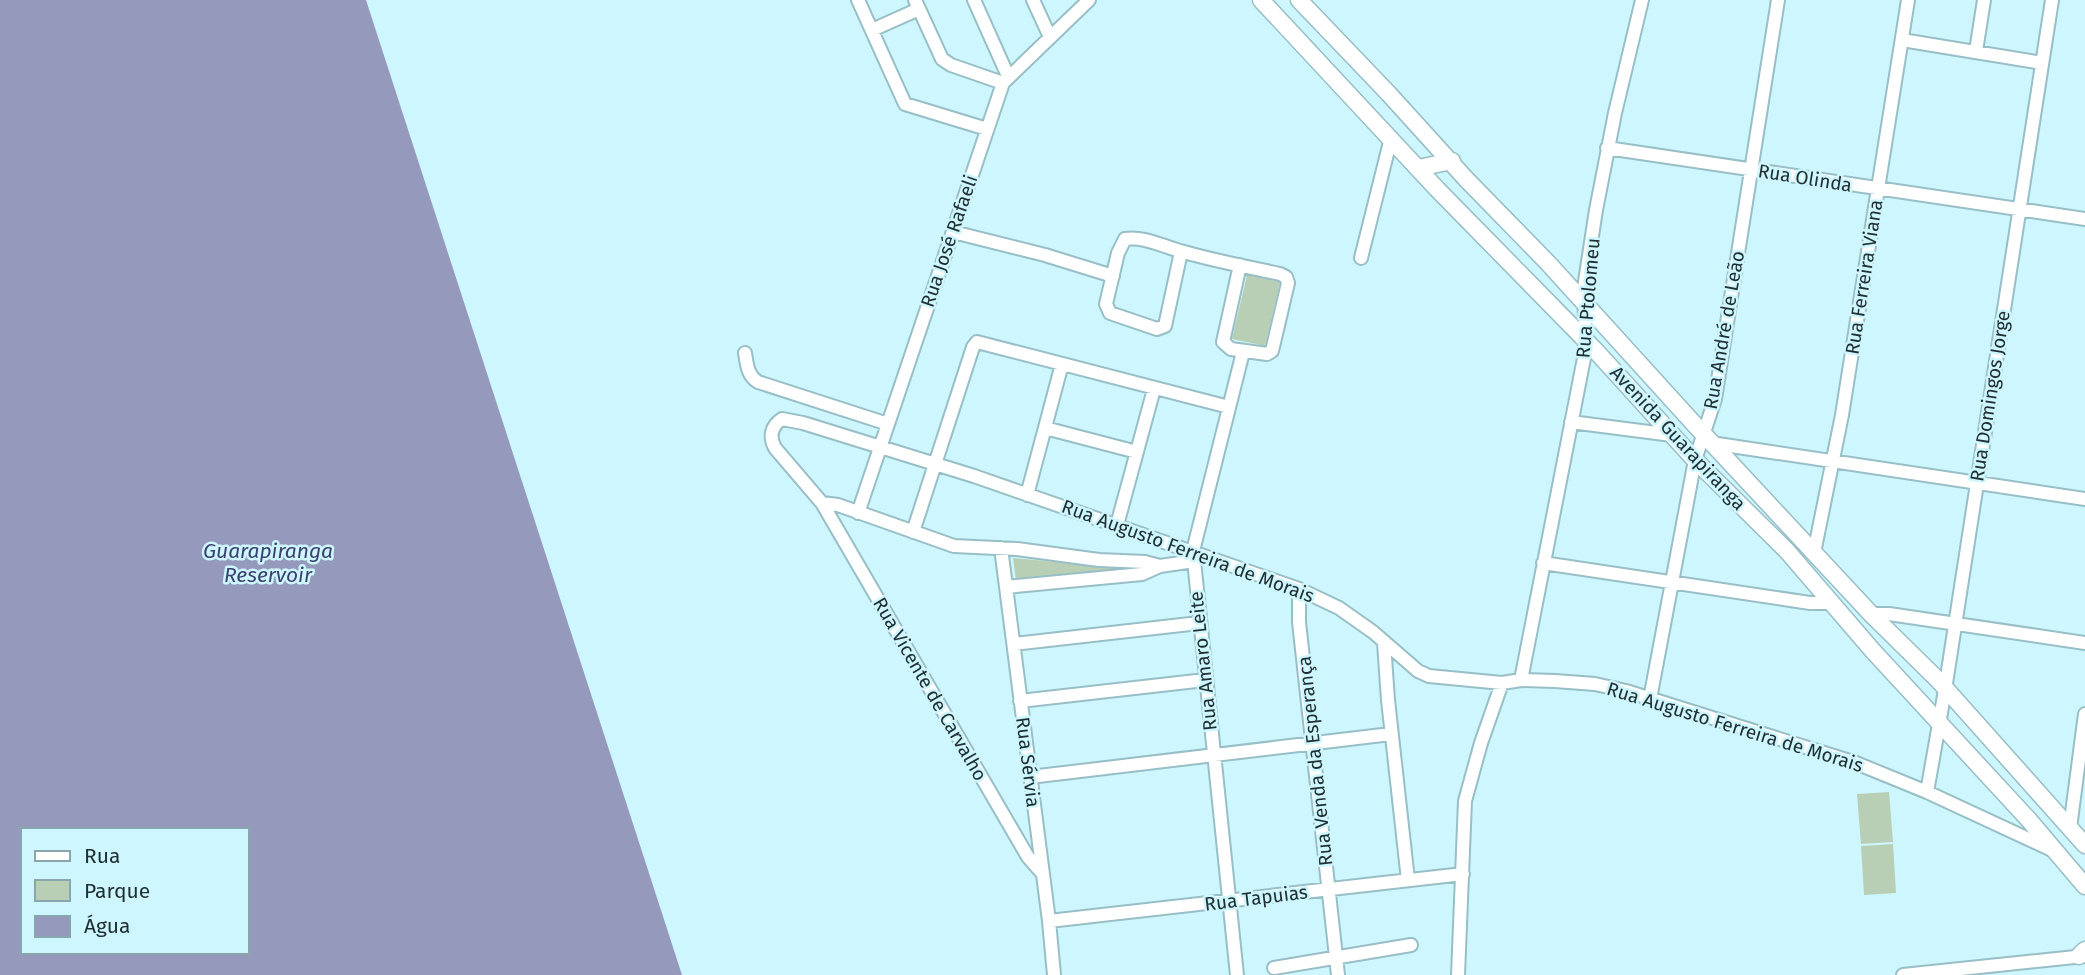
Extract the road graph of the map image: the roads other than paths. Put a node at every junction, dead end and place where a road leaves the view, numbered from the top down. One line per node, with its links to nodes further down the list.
1 (858, 0): 13 (street)
2 (974, 0): 18 (street)
3 (1033, 0): 14 (street)
4 (1088, 0): 14 (street, Rua José Rafaeli)
5 (1261, 0): 20 (main road, Avenida Guarapiranga)
6 (1299, 0): 22 (main road, Avenida Guarapiranga)
7 (1642, 0): 21 (street, Rua Ptolomeu)
8 (1778, 0): 24 (street, Rua André de Leão)
9 (1908, 0): 15 (street, Rua Ferreira Viana)
10 (1984, 0): 16 (street)
11 (2052, 0): 17 (street, Rua Domingos Jorge)
12 (917, 4): 13 (street); 18 (street)
13 (872, 30): 19 (street)
14 (1050, 37): 18 (street, Rua José Rafaeli)
15 (1902, 40): 16 (street); 25 (street, Rua Ferreira Viana)
16 (1976, 51): 17 (street)
17 (2042, 63): 26 (street, Rua Domingos Jorge)
18 (1005, 79): 19 (street, Rua José Rafaeli)
19 (987, 129): 28 (street, Rua José Rafaeli)
20 (1391, 138): 23 (main road, Avenida Guarapiranga); 30 (street)
21 (1607, 148): 24 (street, Rua Olinda); 33 (street, Rua Ptolomeu)
22 (1452, 161): 23 (main road); 33 (main road, Avenida Guarapiranga)
23 (1419, 168): 34 (main road, Avenida Guarapiranga)
24 (1751, 170): 25 (street, Rua Olinda); 45 (street, Rua André de Leão)
25 (1878, 189): 26 (street, Rua Olinda); 49 (street, Rua Ferreira Viana)
26 (2018, 208): 27 (street, Rua Olinda); 51 (street, Rua Domingos Jorge)
27 (2085, 219)
28 (953, 232): 32 (street); 42 (street, Rua José Rafaeli)
29 (1181, 252): 31 (street); 32 (street); 32 (street)
30 (1361, 258)
31 (1240, 265): 35 (street); 35 (street)
32 (1113, 276)
33 (1584, 301): 34 (street, Rua Ptolomeu); 45 (main road, Avenida Guarapiranga)
34 (1587, 342): 41 (street, Rua Ptolomeu); 44 (main road, Avenida Guarapiranga)
35 (1243, 352): 39 (street, Rua Amaro Leite)
36 (745, 353): 42 (street)
37 (1062, 364): 38 (street); 43 (street); 50 (street)
38 (1154, 389): 39 (street); 47 (street)
39 (1229, 407): 60 (street, Rua Amaro Leite)
40 (778, 421): 46 (street, Rua Augusto Ferreira de Morais); 54 (street, Rua Vicente de Carvalho)
41 (1571, 422): 44 (street); 61 (street, Rua Ptolomeu)
42 (888, 424): 46 (street, Rua José Rafaeli)
43 (1045, 428): 47 (street); 52 (street)
44 (1672, 435): 48 (main road, Avenida Guarapiranga)
45 (1707, 439): 48 (street, Rua André de Leão); 49 (street); 59 (main road, Avenida Guarapiranga)
46 (879, 448): 50 (street, Rua Augusto Ferreira de Morais); 55 (street, Rua José Rafaeli)
47 (1138, 452): 56 (street)
48 (1695, 460): 63 (street, Rua André de Leão); 66 (main road, Avenida Guarapiranga)
49 (1833, 460): 51 (street); 59 (street, Rua Ferreira Viana)
50 (936, 465): 52 (street, Rua Augusto Ferreira de Morais); 57 (street)
51 (1977, 482): 53 (street); 69 (street, Rua Domingos Jorge)
52 (1027, 495): 56 (street, Rua Augusto Ferreira de Morais)
53 (2085, 499)
54 (822, 503): 55 (street); 89 (street, Rua Vicente de Carvalho)
55 (858, 513): 57 (street)
56 (1117, 525): 60 (street, Rua Augusto Ferreira de Morais)
57 (914, 532): 58 (street)
58 (1001, 548): 62 (street); 64 (street, Rua Sérvia)
59 (1814, 553): 67 (main road, Avenida Guarapiranga)
60 (1193, 556): 62 (street); 65 (street, Rua Augusto Ferreira de Morais); 68 (street, Rua Amaro Leite)
61 (1543, 563): 63 (street); 74 (street, Rua Ptolomeu)
62 (1160, 566): 64 (street)
63 (1671, 582): 66 (street); 77 (street, Rua André de Leão)
64 (1006, 587): 72 (street, Rua Sérvia)
65 (1299, 589): 70 (street, Rua Augusto Ferreira de Morais); 82 (street, Rua Venda da Esperança)
66 (1833, 603): 80 (main road, Avenida Guarapiranga)
67 (1871, 614): 69 (street); 76 (main road, Avenida Guarapiranga)
68 (1199, 623): 72 (street); 73 (street, Rua Amaro Leite)
69 (1955, 624): 71 (street); 76 (street, Rua Domingos Jorge)
70 (1384, 643): 75 (street, Rua Augusto Ferreira de Morais); 81 (street)
71 (2085, 643)
72 (1014, 644): 78 (street, Rua Sérvia)
73 (1205, 680): 78 (street); 83 (street, Rua Amaro Leite)
74 (1521, 680): 75 (street, Rua Augusto Ferreira de Morais); 77 (street, Rua Augusto Ferreira de Morais)
75 (1503, 683): 90 (street)
76 (1945, 690): 80 (street, Rua Domingos Jorge); 86 (main road, Avenida Guarapiranga)
77 (1650, 699): 85 (street, Rua Augusto Ferreira de Morais)
78 (1020, 701): 84 (street, Rua Sérvia)
79 (2085, 714): 86 (street)
80 (1939, 722): 85 (street, Rua Domingos Jorge); 88 (main road, Avenida Guarapiranga)
81 (1391, 734): 82 (street); 91 (street)
82 (1313, 744): 83 (street); 93 (street, Rua Venda da Esperança)
83 (1213, 756): 84 (street); 94 (street, Rua Amaro Leite)
84 (1030, 776): 89 (street, Rua Sérvia)
85 (1927, 792): 88 (street, Rua Augusto Ferreira de Morais)
86 (2070, 828): 87 (main road, Avenida Guarapiranga)
87 (2085, 845)
88 (2059, 853): 92 (main road, Avenida Guarapiranga)
89 (1042, 873): 95 (street, Rua Sérvia)
90 (1463, 874): 91 (street, Rua Tapuias); 104 (street)
91 (1408, 880): 93 (street, Rua Tapuias)
92 (2085, 886)
93 (1328, 890): 94 (street, Rua Tapuias); 98 (street, Rua Venda da Esperança)
94 (1230, 901): 95 (street, Rua Tapuias); 102 (street, Rua Amaro Leite)
95 (1049, 921): 101 (street, Rua Sérvia)
96 (1411, 945): 98 (street)
97 (2083, 954): 100 (street)
98 (1336, 958): 99 (street); 103 (street, Rua Venda da Esperança)
99 (1274, 968)
100 (1912, 974)
101 (1054, 975)
102 (1237, 975)
103 (1338, 975)
104 (1458, 975)

